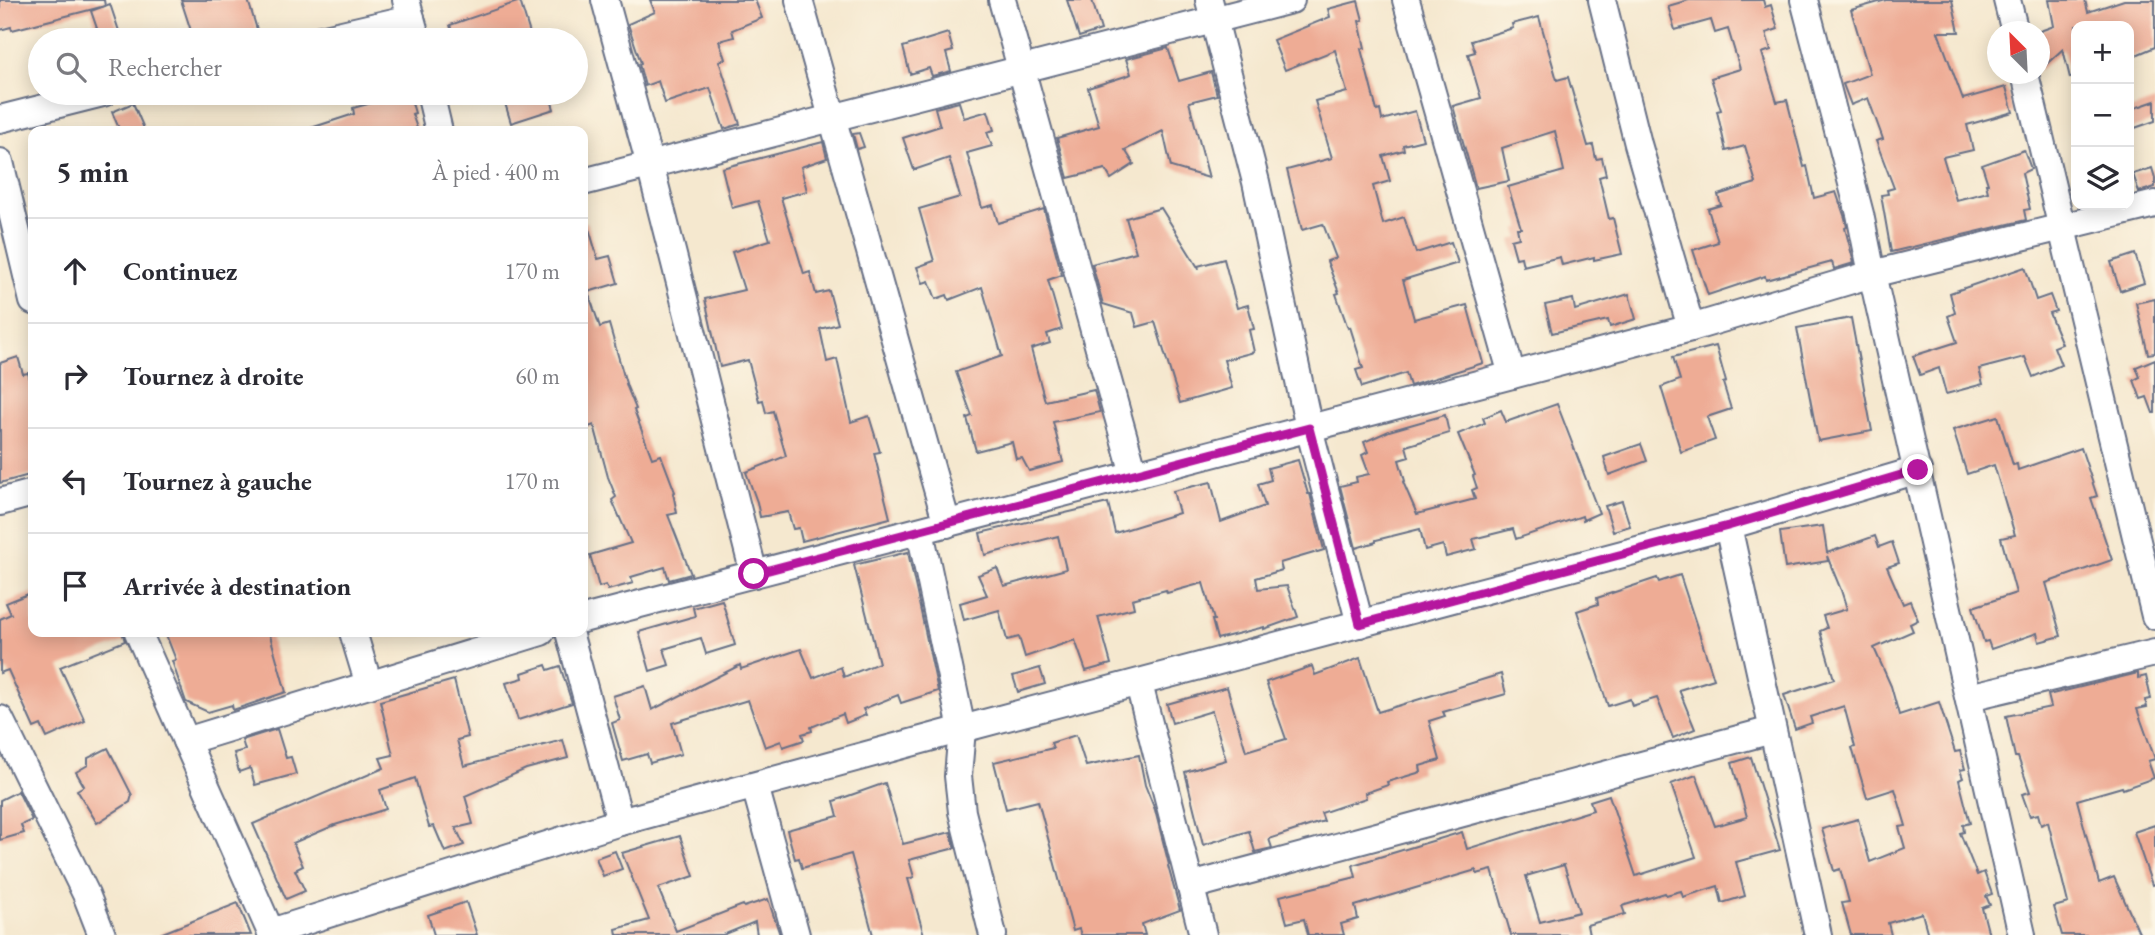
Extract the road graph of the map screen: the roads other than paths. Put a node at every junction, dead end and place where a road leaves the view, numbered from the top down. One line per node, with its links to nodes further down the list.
1 (605, 0): 21 (street)
2 (799, 0): 17 (street)
3 (1002, 0): 13 (street)
4 (1291, 0): 9 (street)
5 (1406, 0): 28 (street)
6 (1602, 0): 27 (street)
7 (1804, 0): 25 (street)
8 (2007, 0): 11 (street)
9 (1212, 10): 13 (street); 29 (street)
10 (411, 19): 12 (street)
11 (2012, 21)
12 (370, 28)
13 (1022, 70): 17 (street); 31 (street)
14 (2027, 84): 24 (street)
15 (55, 105): 18 (street)
16 (433, 105): 19 (street)
17 (833, 118): 21 (street); 34 (street)
18 (0, 119)
19 (438, 126)
20 (0, 162): 26 (street)
21 (650, 164): 22 (street); 37 (street)
22 (588, 181)
23 (2155, 204): 24 (street)
24 (2063, 227): 25 (street); 38 (street)
25 (1872, 274): 27 (street); 30 (street)
26 (28, 280)
27 (1691, 328): 28 (street)
28 (1512, 375): 29 (street)
29 (1309, 428): 31 (street); 40 (street)
30 (1918, 470): 35 (street); 48 (street)
31 (1134, 474): 34 (street)
32 (28, 494): 33 (street)
33 (0, 502)
34 (947, 523): 36 (street)
35 (1728, 526): 40 (street); 51 (street)
36 (920, 531): 37 (street); 50 (street)
37 (754, 574): 39 (street)
38 (2155, 616)
39 (588, 619)
40 (1360, 624): 46 (street)
41 (140, 637): 52 (street)
42 (355, 637): 47 (street)
43 (525, 637): 47 (street)
44 (570, 637): 54 (street)
45 (2155, 653): 48 (street)
46 (1139, 684): 50 (street); 55 (street)
47 (369, 685): 52 (street)
48 (1969, 697): 62 (street)
49 (0, 719): 58 (street)
50 (962, 729): 53 (street); 60 (street)
51 (1772, 730): 55 (street); 57 (street)
52 (186, 741): 56 (street)
53 (755, 786): 54 (street); 59 (street)
54 (620, 822): 56 (street)
55 (1191, 886): 61 (street)
56 (272, 933)
57 (1810, 933)
58 (102, 935)
59 (796, 935)
60 (993, 935)
61 (1203, 935)
62 (2022, 935)

